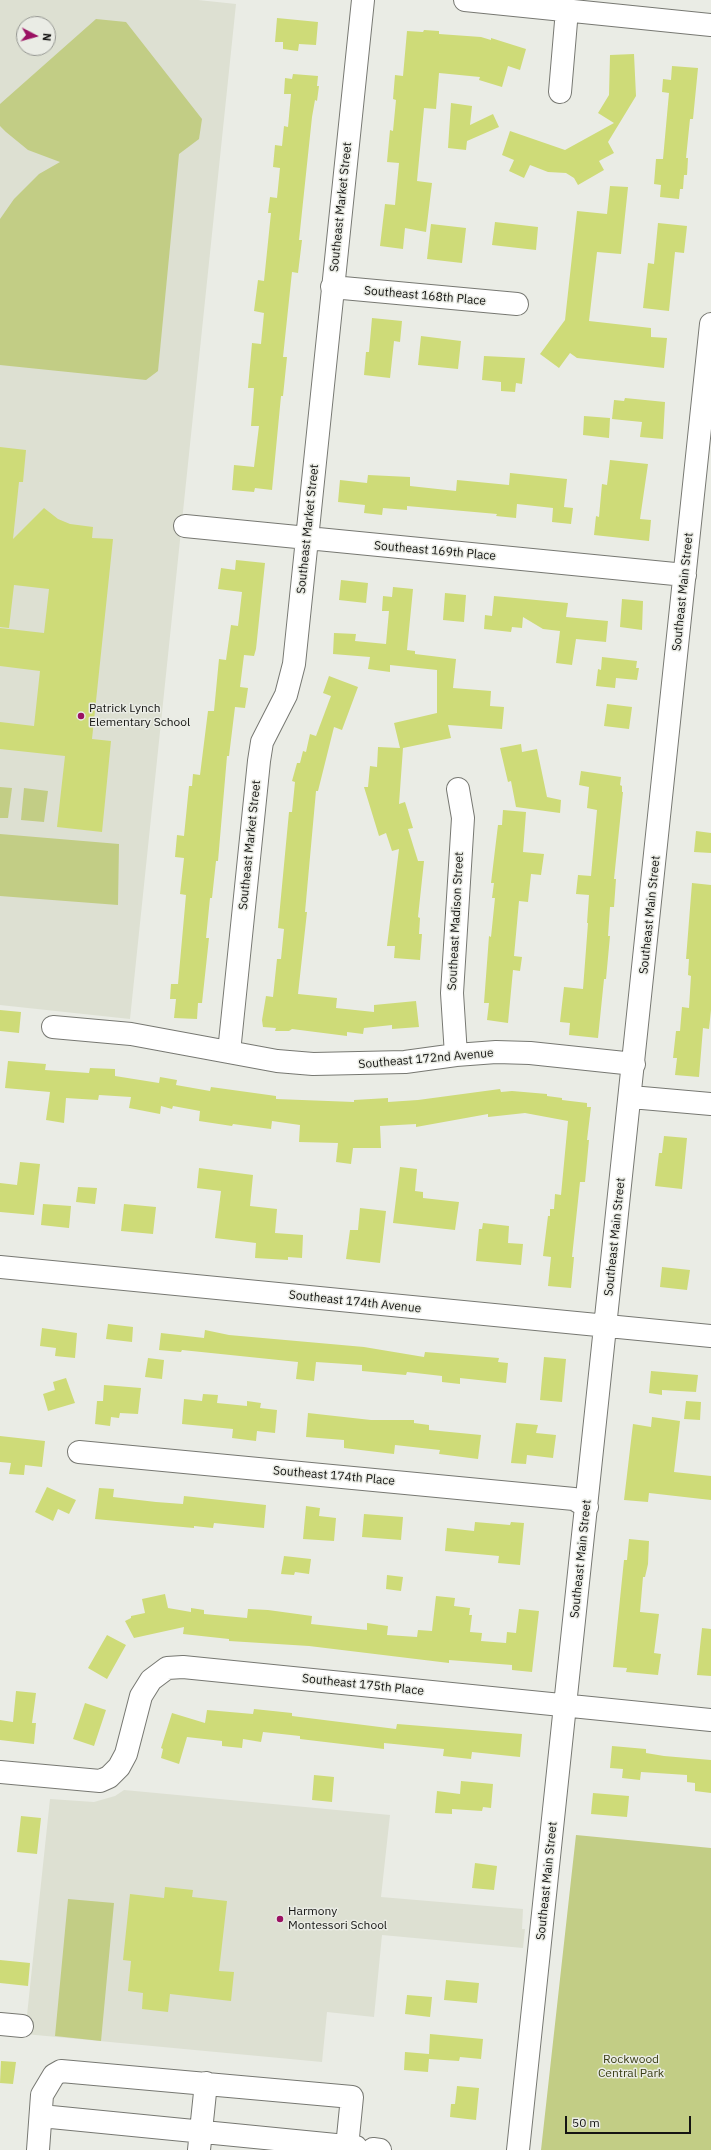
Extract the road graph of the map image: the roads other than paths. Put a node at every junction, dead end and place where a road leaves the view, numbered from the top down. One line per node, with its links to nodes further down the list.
1 (363, 0): 6 (street, Southeast Market Street)
2 (464, 0): 3 (street)
3 (567, 10): 4 (street); 5 (street)
4 (711, 25)
5 (560, 92)
6 (332, 287): 7 (street, Southeast 168th Place); 11 (street, Southeast Market Street)
7 (517, 304)
8 (711, 324): 9 (street, Southeast Main Street)
9 (706, 417): 12 (street, Southeast Main Street)
10 (185, 526): 11 (street, Southeast 169th Place)
11 (307, 538): 12 (street, Southeast 169th Place); 15 (street, Southeast Market Street)
12 (685, 575): 17 (street, Southeast Main Street)
13 (458, 789): 16 (street, Southeast Madison Street)
14 (53, 1027): 15 (street, Southeast 172nd Avenue)
15 (229, 1052): 16 (street, Southeast 172nd Avenue)
16 (456, 1055): 17 (street, Southeast 172nd Avenue)
17 (634, 1064): 18 (street, Southeast Main Street)
18 (631, 1097): 19 (street); 21 (street, Southeast Main Street)
19 (711, 1104)
20 (0, 1267): 21 (street, Southeast 174th Avenue)
21 (606, 1326): 22 (street, Southeast 174th Avenue); 24 (street, Southeast Main Street)
22 (711, 1336)
23 (79, 1452): 24 (street, Southeast 174th Place)
24 (587, 1507): 25 (street, Southeast Main Street)
25 (565, 1705): 26 (street, Southeast 175th Place); 27 (street, Southeast 175th Place); 35 (street, Southeast Main Street)
26 (711, 1720)
27 (0, 1772)
28 (0, 2024): 29 (street)
29 (22, 2026)
30 (206, 2083): 31 (street); 32 (street); 33 (street)
31 (41, 2116): 32 (street); 34 (street)
32 (200, 2141): 33 (street)
33 (364, 2148)
34 (38, 2150)
35 (518, 2150)

